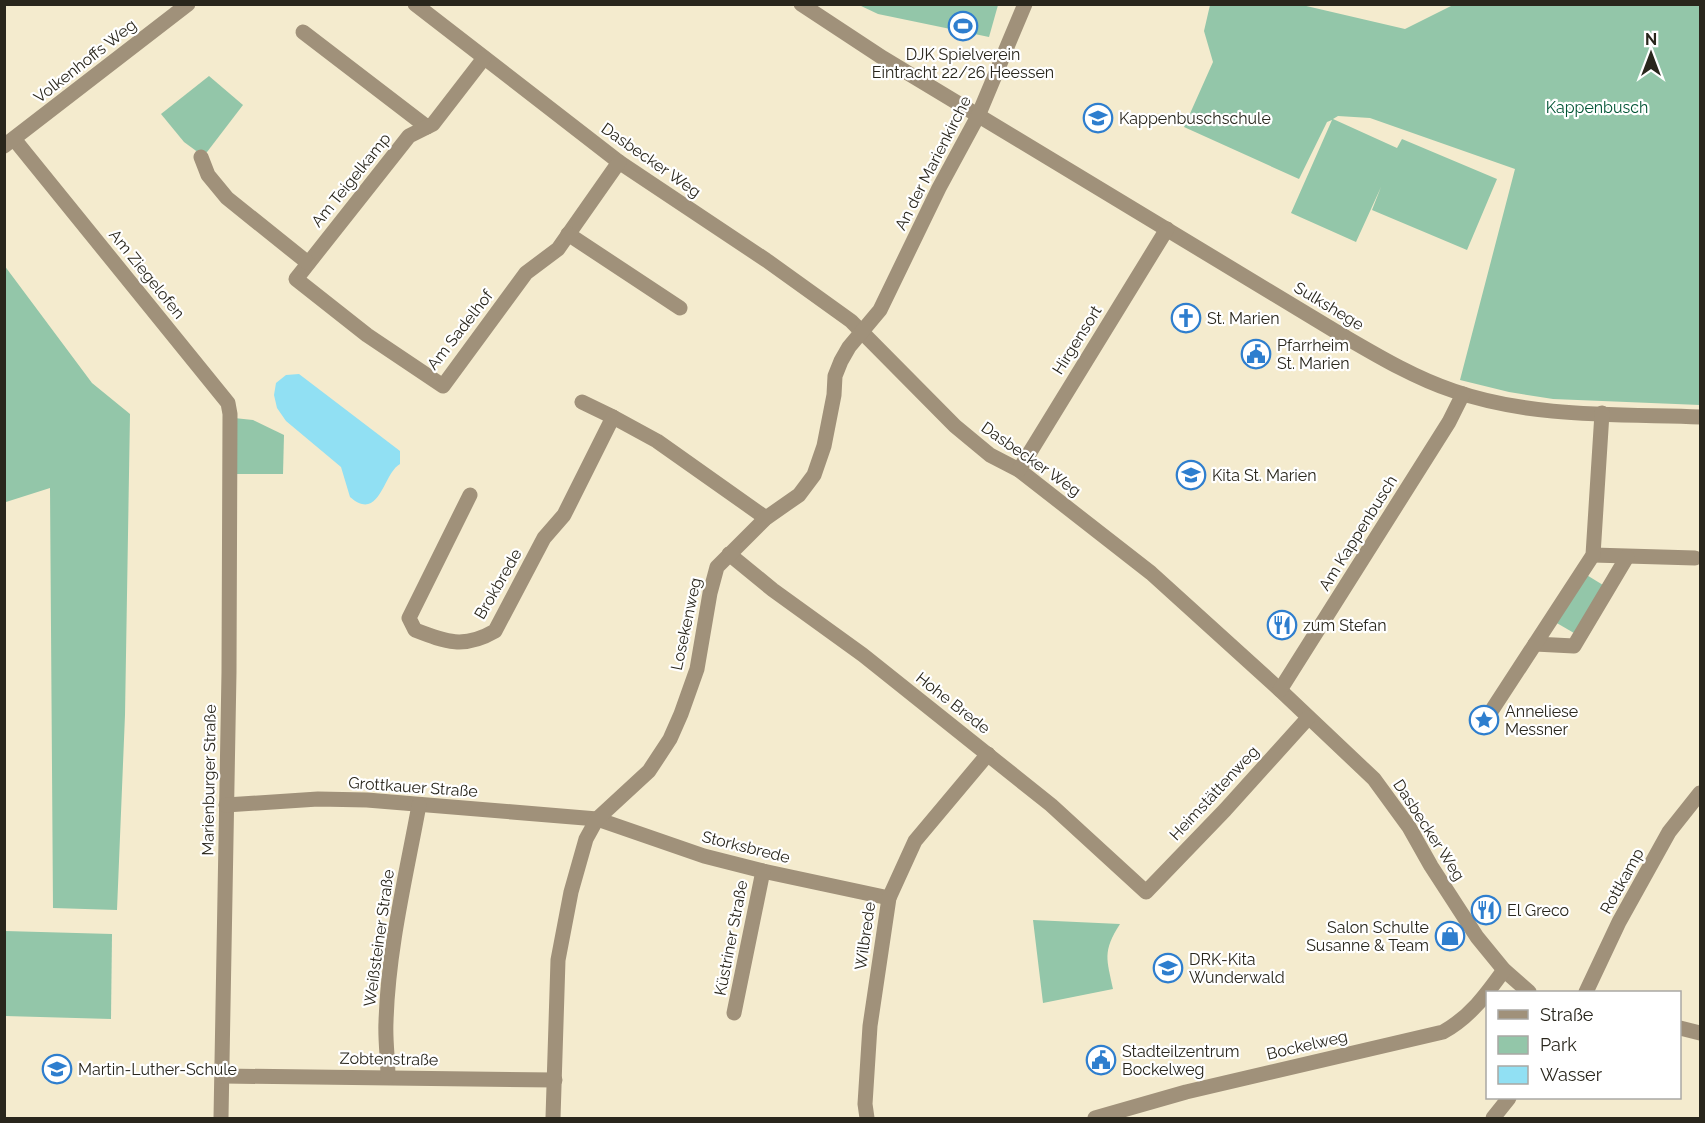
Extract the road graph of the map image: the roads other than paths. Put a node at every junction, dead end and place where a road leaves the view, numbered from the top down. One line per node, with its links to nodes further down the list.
1 (188, 4): 9 (street, Volkenhoffs Weg)
2 (415, 4): 6 (street, Dasbecker Weg)
3 (801, 4): 7 (street, Sulkshege)
4 (1025, 4): 7 (street, An der Marienkirche)
5 (303, 32): 8 (street)
6 (484, 58): 8 (street, Am Teigelkamp); 11 (street, Dasbecker Weg)
7 (978, 116): 12 (street, Sulkshege); 16 (street, An der Marienkirche)
8 (428, 127): 14 (street, Am Teigelkamp)
9 (9, 142): 23 (street, Am Ziegelofen)
10 (201, 157): 14 (street)
11 (619, 162): 13 (street, Am Sadelhof); 16 (street, Dasbecker Weg)
12 (1167, 229): 18 (street, Sulkshege); 24 (street, Hirgensort)
13 (568, 234): 15 (street); 17 (street, Am Sadelhof)
14 (308, 263): 17 (street, Am Teigelkamp)
15 (680, 308)
16 (862, 332): 24 (street, Dasbecker Weg); 26 (street, Losekenweg)
17 (367, 335)
18 (1463, 394): 20 (street, Sulkshege); 32 (street, Am Kappenbusch)
19 (582, 402): 21 (street)
20 (1602, 413): 22 (street, Sulkshege); 28 (street)
21 (613, 417): 25 (street, Brokbrede); 26 (street)
22 (1701, 417)
23 (230, 442): 37 (street, Marienburger Straße)
24 (1019, 470): 32 (street, Dasbecker Weg)
25 (470, 495)
26 (766, 518): 27 (street, Losekenweg)
27 (729, 554): 35 (street, Hohe Brede); 39 (street, Losekenweg)
28 (1593, 555): 29 (street); 31 (street)
29 (1626, 557): 30 (street); 31 (street)
30 (1695, 558)
31 (1535, 644): 33 (street)
32 (1280, 690): 34 (street, Dasbecker Weg)
33 (1492, 710)
34 (1308, 718): 41 (street, Heimstättenweg); 43 (street, Dasbecker Weg)
35 (988, 754): 41 (street, Hohe Brede); 42 (street, Wilbrede)
36 (1701, 793): 46 (street, Rottkamp)
37 (226, 805): 38 (street, Grottkauer Straße); 51 (street, Marienburger Straße)
38 (419, 805): 39 (street, Grottkauer Straße); 52 (street, Weißsteiner Straße)
39 (597, 819): 40 (street, Storksbrede); 53 (street, Losekenweg)
40 (763, 871): 42 (street, Storksbrede); 48 (street, Küstriner Straße)
41 (1146, 892)
42 (889, 898): 58 (street, Wilbrede)
43 (1504, 970): 44 (street, Bockelweg); 45 (street, Dasbecker Weg)
44 (1488, 991)
45 (1527, 991)
46 (1587, 991)
47 (1486, 993): 59 (street, Bockelweg)
48 (734, 1012)
49 (1681, 1028): 50 (street)
50 (1701, 1032)
51 (224, 1076): 52 (street, Zobtenstraße); 56 (street, Marienburger Straße)
52 (388, 1077): 53 (street, Zobtenstraße)
53 (555, 1080): 57 (street, Losekenweg)
54 (1508, 1099): 55 (street)
55 (1497, 1117)
56 (222, 1119)
57 (553, 1119)
58 (867, 1119)
59 (1095, 1119)

